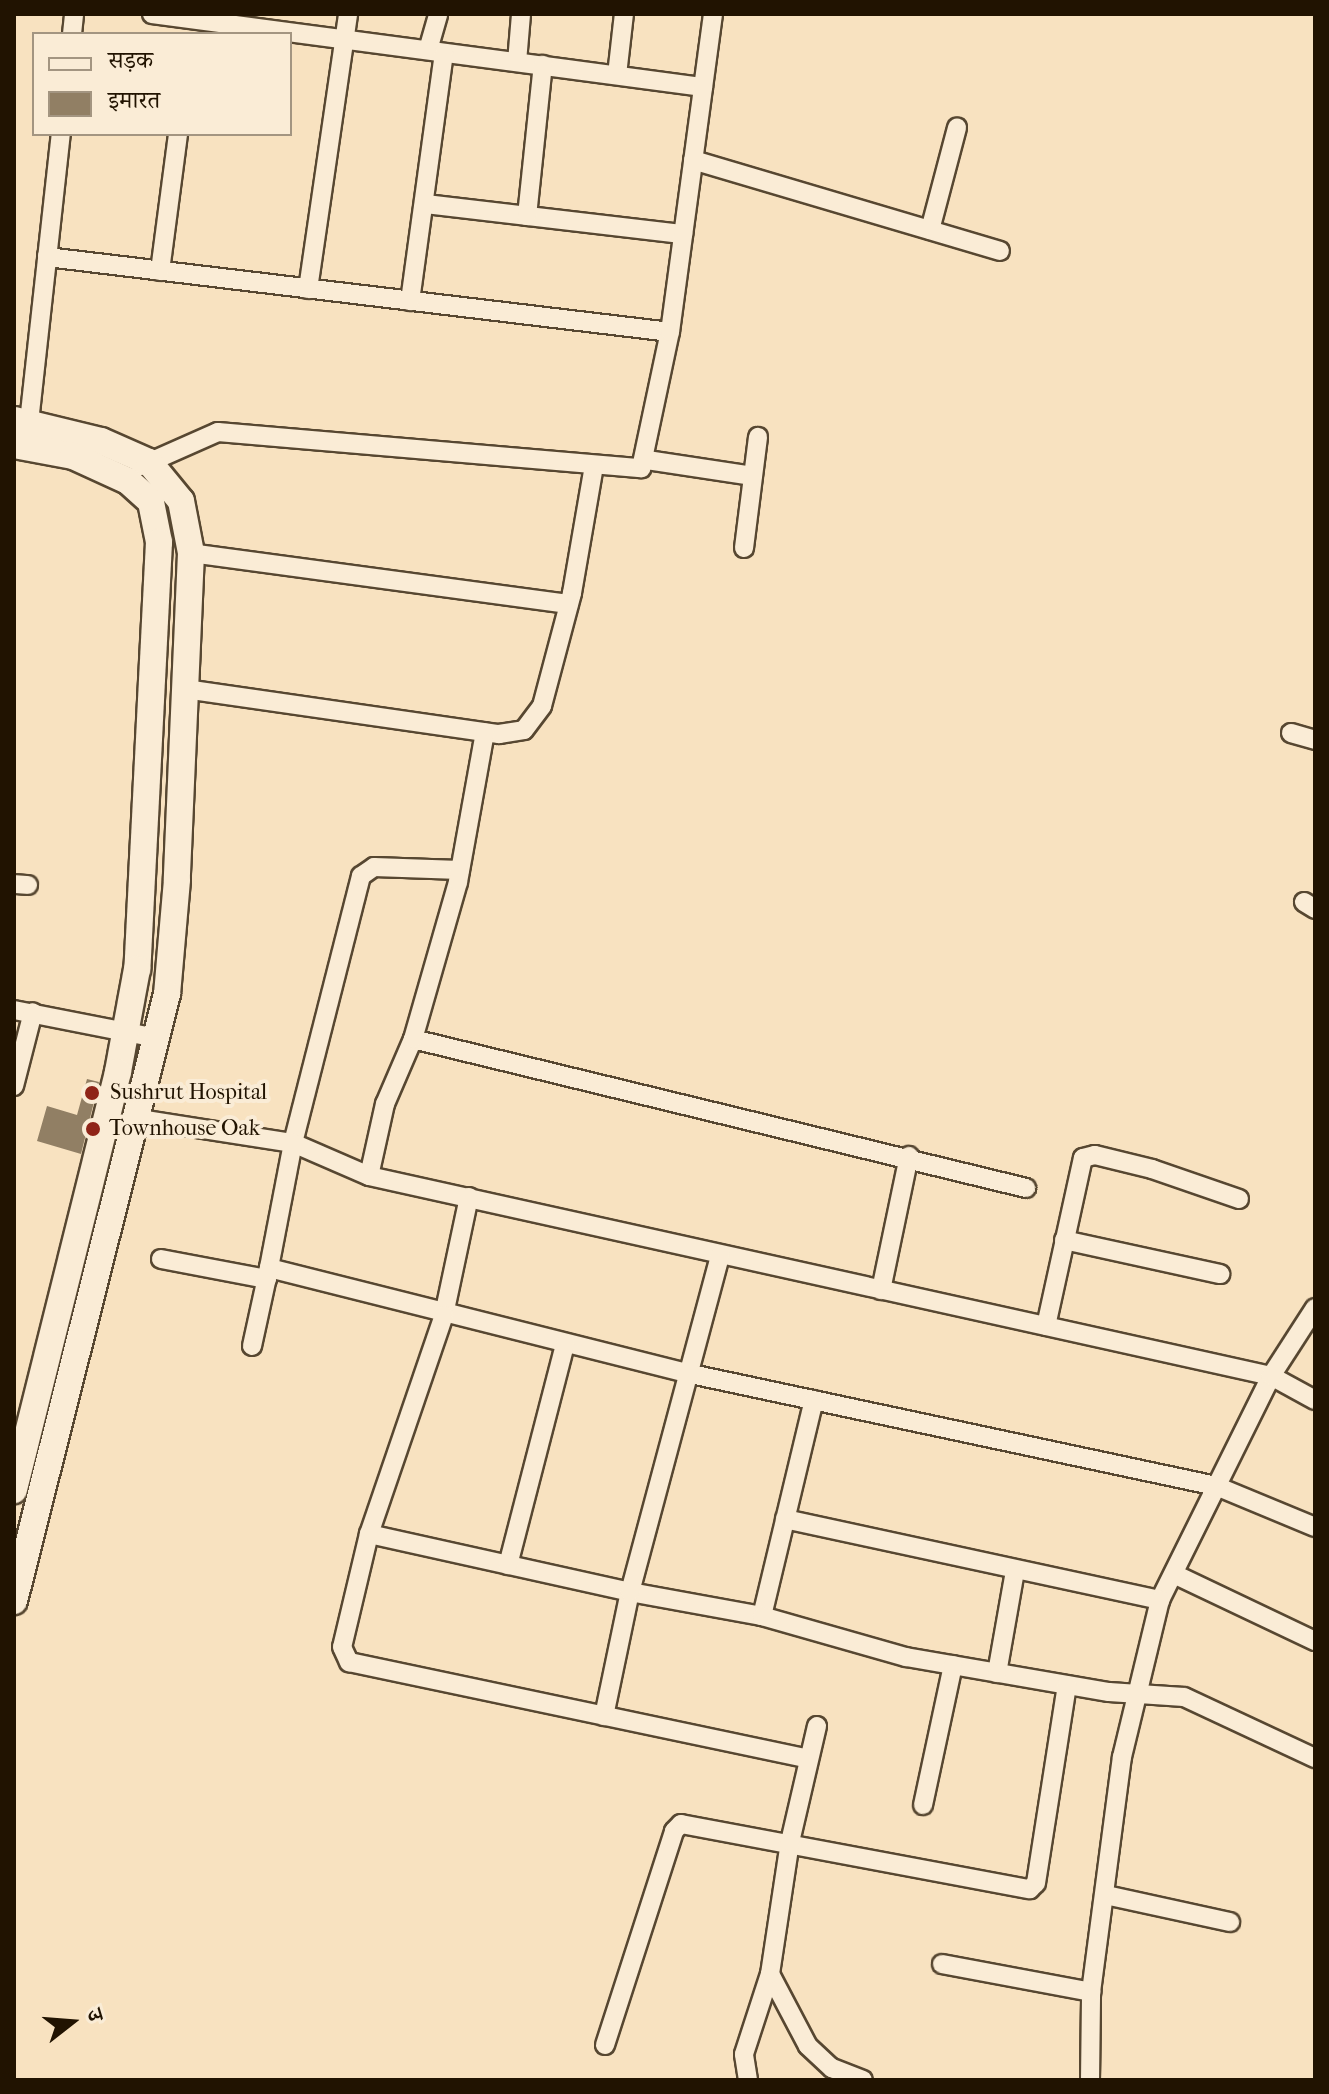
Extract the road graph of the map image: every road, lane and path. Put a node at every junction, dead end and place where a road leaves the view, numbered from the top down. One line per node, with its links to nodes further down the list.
1 (152, 14): 7 (street)
2 (348, 14): 9 (street)
3 (438, 14): 10 (street)
4 (521, 14): 11 (street)
5 (624, 14): 13 (street)
6 (713, 14): 14 (street)
7 (281, 32)
8 (292, 34): 9 (street)
9 (345, 41): 10 (street); 26 (street)
10 (436, 51): 11 (street); 19 (street)
11 (517, 62): 12 (street)
12 (543, 65): 13 (street); 20 (street)
13 (617, 75): 14 (street)
14 (703, 87): 18 (street)
15 (957, 128): 21 (street)
16 (61, 136): 24 (street)
17 (178, 136): 25 (street)
18 (693, 160): 21 (street); 22 (street)
19 (426, 204): 20 (street); 27 (street)
20 (527, 216): 22 (street)
21 (930, 230): 23 (street)
22 (683, 234): 28 (street)
23 (1000, 251)
24 (47, 257): 25 (street); 29 (street)
25 (160, 271): 26 (street)
26 (308, 289): 27 (street)
27 (410, 301): 28 (street)
28 (670, 332): 32 (street)
29 (21, 421): 33 (street)
30 (758, 437): 35 (street)
31 (14, 445): 36 (street)
32 (647, 460): 34 (street); 35 (street)
33 (149, 462): 34 (street); 36 (street); 38 (street)
34 (594, 466): 39 (street)
35 (753, 476): 37 (street)
36 (121, 477): 46 (street)
37 (744, 548)
38 (191, 553): 39 (street); 40 (street)
39 (569, 604): 41 (street)
40 (185, 689): 41 (street); 47 (street)
41 (485, 732): 44 (street)
42 (1291, 733): 43 (street)
43 (1315, 740)
44 (460, 870): 48 (street); 51 (street)
45 (23, 1011): 46 (street); 49 (street)
46 (126, 1032): 47 (street); 73 (street)
47 (157, 1038): 50 (street)
48 (413, 1039): 52 (street); 53 (street)
49 (14, 1086)
50 (139, 1119): 51 (street); 82 (street)
51 (293, 1143): 53 (street); 60 (street)
52 (909, 1156): 54 (street); 62 (street)
53 (369, 1176): 55 (street)
54 (1026, 1188)
55 (469, 1197): 58 (street); 64 (street)
56 (1239, 1199): 57 (street)
57 (1064, 1240): 61 (street); 65 (street)
58 (720, 1255): 62 (street); 68 (street)
59 (161, 1259): 60 (street)
60 (268, 1274): 64 (street); 67 (street)
61 (1220, 1274)
62 (881, 1290): 65 (street)
63 (1315, 1308): 69 (street)
64 (444, 1315): 66 (street); 76 (street)
65 (1046, 1326): 69 (street)
66 (565, 1344): 68 (street); 77 (street)
67 (252, 1346)
68 (691, 1374): 70 (street); 80 (street)
69 (1271, 1376): 71 (street); 72 (street)
70 (814, 1400): 72 (street); 74 (street)
71 (1315, 1400)
72 (1216, 1486): 75 (street); 79 (street)
73 (14, 1490)
74 (785, 1519): 78 (street); 83 (street)
75 (1315, 1527)
76 (369, 1534): 77 (street); 89 (street)
77 (508, 1565): 80 (street)
78 (1015, 1571): 81 (street); 86 (street)
79 (1176, 1575): 81 (street); 84 (street)
80 (630, 1592): 83 (street); 89 (street)
81 (1160, 1600): 88 (street)
82 (14, 1601)
83 (762, 1616): 85 (street)
84 (1315, 1641)
85 (953, 1665): 86 (street); 93 (street)
86 (997, 1673): 87 (street)
87 (1067, 1685): 88 (street); 94 (street)
88 (1139, 1693): 91 (street); 95 (street)
89 (604, 1716): 92 (street)
90 (817, 1726): 92 (street)
91 (1315, 1758)
92 (808, 1759): 94 (street)
93 (923, 1805)
94 (790, 1842): 98 (street); 100 (street)
95 (1106, 1895): 96 (street); 99 (street)
96 (1230, 1922)
97 (942, 1964): 99 (street)
98 (770, 1974): 101 (street); 102 (street)
99 (1091, 1992): 103 (street)
100 (605, 2045)
101 (748, 2080)
102 (863, 2080)
103 (1090, 2080)

